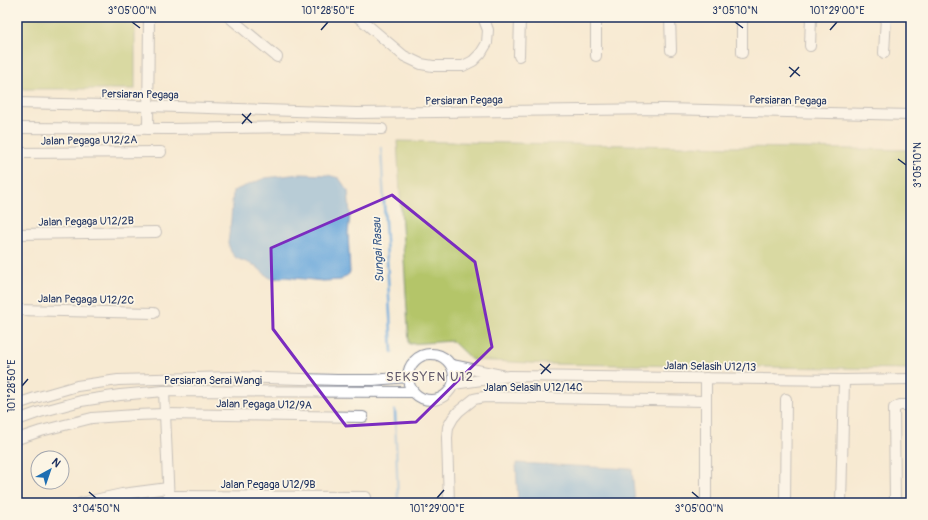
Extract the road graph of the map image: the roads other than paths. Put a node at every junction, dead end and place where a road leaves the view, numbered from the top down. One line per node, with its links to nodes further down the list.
1 (149, 17): 19 (street)
2 (229, 17): 17 (street)
3 (358, 17): 4 (street)
4 (483, 17)
5 (520, 17): 15 (street)
6 (596, 17): 16 (street)
7 (670, 17): 12 (street)
8 (742, 17): 13 (street)
9 (811, 17): 11 (street)
10 (886, 17): 14 (street)
11 (810, 46)
12 (670, 50)
13 (742, 53)
14 (884, 53)
15 (519, 56)
16 (596, 56)
17 (277, 57)
18 (17, 103): 19 (street, Persiaran Pegaga)
19 (148, 106): 20 (street, Persiaran Pegaga); 22 (street)
20 (911, 115)
21 (17, 128): 22 (street)
22 (148, 129): 23 (street)
23 (382, 129)
24 (161, 152): 25 (street, Jalan Pegaga U12/2A)
25 (17, 153)
26 (156, 232): 27 (street, Jalan Pegaga U12/2B)
27 (17, 234)
28 (17, 310): 29 (street, Jalan Pegaga U12/2C)
29 (154, 312)
30 (452, 365): 31 (street, Jalan Selasih U12/13); 32 (street); 36 (street)
31 (509, 376): 33 (street, Jalan Selasih U12/13); 36 (street, Jalan Selasih U12/13)
32 (408, 377): 38 (street); 41 (street, Persiaran Serai Wangi)
33 (706, 378): 35 (street, Jalan Selasih U12/13); 40 (street)
34 (911, 379): 35 (street, Jalan Selasih U12/13)
35 (844, 380): 53 (street)
36 (454, 384): 38 (street)
37 (164, 391): 38 (street, Persiaran Serai Wangi); 43 (street); 45 (street, Persiaran Serai Wangi)
38 (413, 392)
39 (786, 399): 52 (street)
40 (706, 402): 50 (street, Jalan Selasih U12/14C); 51 (street)
41 (17, 404)
42 (911, 405): 54 (street)
43 (165, 414): 44 (street, Jalan Pegaga U12/9A); 46 (street, Jalan Pegaga U12/9A); 47 (street)
44 (363, 417)
45 (17, 420)
46 (17, 439)
47 (169, 496): 48 (street, Jalan Pegaga U12/9B); 49 (street, Jalan Pegaga U12/9B)
48 (366, 497)
49 (81, 503)
50 (449, 503)
51 (706, 503)
52 (785, 503)
53 (842, 503)
54 (895, 503)

